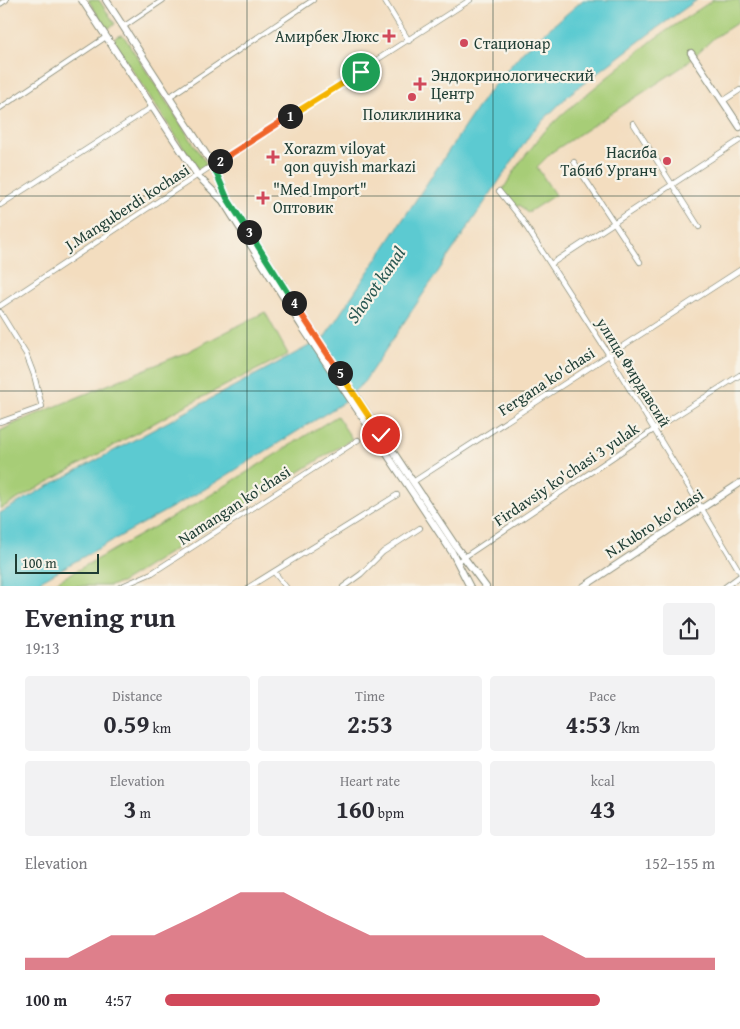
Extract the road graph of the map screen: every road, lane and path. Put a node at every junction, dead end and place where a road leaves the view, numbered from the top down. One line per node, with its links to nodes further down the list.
1 (6, 0): 8 (street)
2 (82, 0): 10 (main road)
3 (106, 0): 9 (main road)
4 (163, 0): 9 (street)
5 (313, 0): 14 (street)
6 (384, 0): 11 (street)
7 (470, 0): 11 (street, J.Manguberdi kochasi)
8 (0, 4)
9 (123, 27): 14 (main road)
10 (106, 37): 16 (main road); 17 (street)
11 (408, 41): 22 (street, J.Manguberdi kochasi)
12 (691, 53): 15 (main road)
13 (740, 90): 15 (street)
14 (169, 97): 22 (main road)
15 (723, 101): 19 (main road)
16 (152, 107): 23 (main road); 26 (street)
17 (0, 108)
18 (633, 123): 24 (street)
19 (740, 127)
20 (740, 140): 24 (street)
21 (574, 162): 27 (street)
22 (213, 165): 23 (street, J.Manguberdi kochasi); 34 (main road)
23 (198, 176): 32 (street, J.Manguberdi kochasi); 34 (main road)
24 (673, 185): 27 (street); 28 (street)
25 (498, 191): 30 (street, улица Фирдавсий)
26 (0, 205)
27 (615, 223): 29 (street); 30 (street)
28 (699, 227)
29 (640, 262)
30 (551, 264): 35 (street, улица Фирдавсий)
31 (740, 270): 35 (street, Fergana ko'chasi)
32 (0, 306)
33 (0, 312): 37 (street)
34 (303, 323): 39 (main road)
35 (609, 355): 38 (street, улица Фирдавсий); 41 (street, Fergana ko'chasi)
36 (740, 375): 38 (street, Firdavsiy ko'chasi 3 yulak)
37 (0, 422)
38 (656, 430): 44 (street, улица Фирдавсий); 46 (street, Firdavsiy ko'chasi 3 yulak)
39 (378, 437): 46 (main road); 47 (main road)
40 (358, 440): 51 (street, Namangan ko'chasi)
41 (416, 480)
42 (740, 484): 44 (main road, N.Kubro ko'chasi)
43 (397, 495): 48 (street)
44 (702, 508): 49 (street, улица Фирдавсий); 57 (main road, N.Kubro ko'chasi)
45 (420, 528): 54 (street)
46 (464, 558): 47 (street, Firdavsiy ko'chasi 3 yulak); 56 (main road)
47 (457, 562): 55 (main road)
48 (274, 572): 52 (street); 53 (street)
49 (740, 572)
50 (740, 576): 58 (street)
51 (120, 586)
52 (249, 586)
53 (286, 586)
54 (343, 586)
55 (470, 586)
56 (486, 586)
57 (583, 586)
58 (725, 586)

